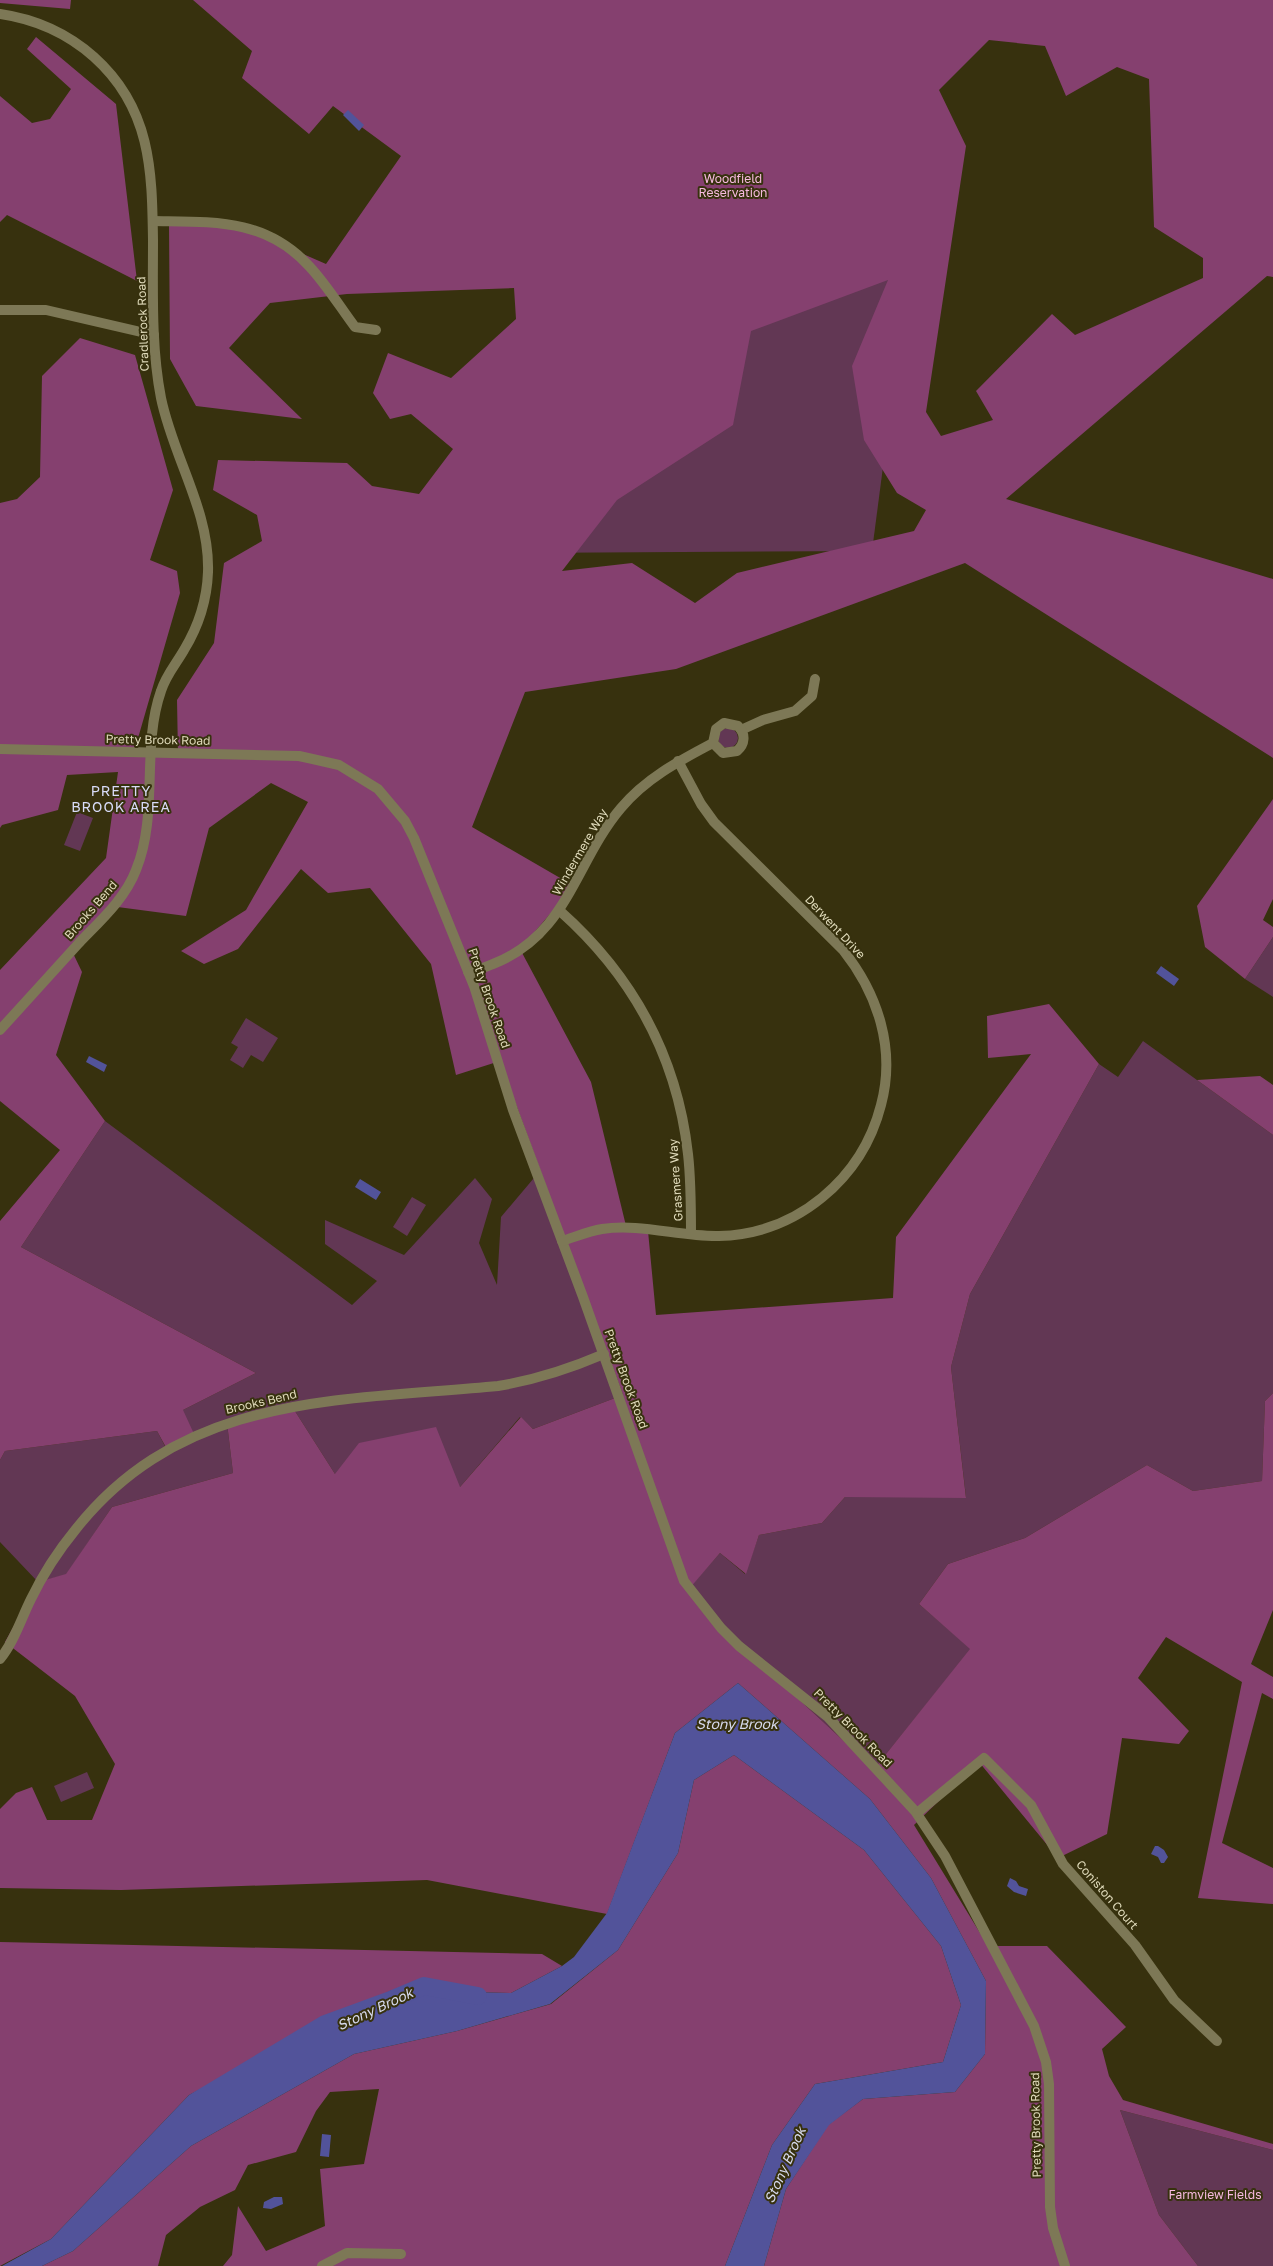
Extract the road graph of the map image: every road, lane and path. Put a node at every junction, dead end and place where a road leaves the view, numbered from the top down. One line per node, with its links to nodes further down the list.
1 (0, 14): 2 (street, Cradlerock Road)
2 (153, 221): 4 (street); 5 (street, Cradlerock Road)
3 (0, 310): 5 (street)
4 (376, 330)
5 (154, 335): 10 (street, Cradlerock Road)
6 (815, 679): 7 (street)
7 (741, 730): 8 (street); 8 (street)
8 (713, 743): 11 (street, Windermere Way)
9 (0, 749): 10 (street, Pretty Brook Road)
10 (152, 752): 13 (street, Pretty Brook Road); 14 (street, Brooks Bend)
11 (678, 761): 12 (street, Windermere Way); 15 (street, Derwent Drive)
12 (560, 911): 13 (street, Windermere Way); 15 (street, Grasmere Way)
13 (468, 972): 16 (street, Pretty Brook Road)
14 (0, 1030)
15 (692, 1234): 16 (street, Grasmere Way)
16 (562, 1241): 17 (street, Pretty Brook Road)
17 (604, 1354): 18 (street, Brooks Bend); 19 (street, Pretty Brook Road)
18 (0, 1660)
19 (916, 1813): 20 (street, Coniston Court); 23 (street, Pretty Brook Road)
20 (1217, 2041)
21 (401, 2254): 22 (street)
22 (322, 2266)
23 (1065, 2266)

